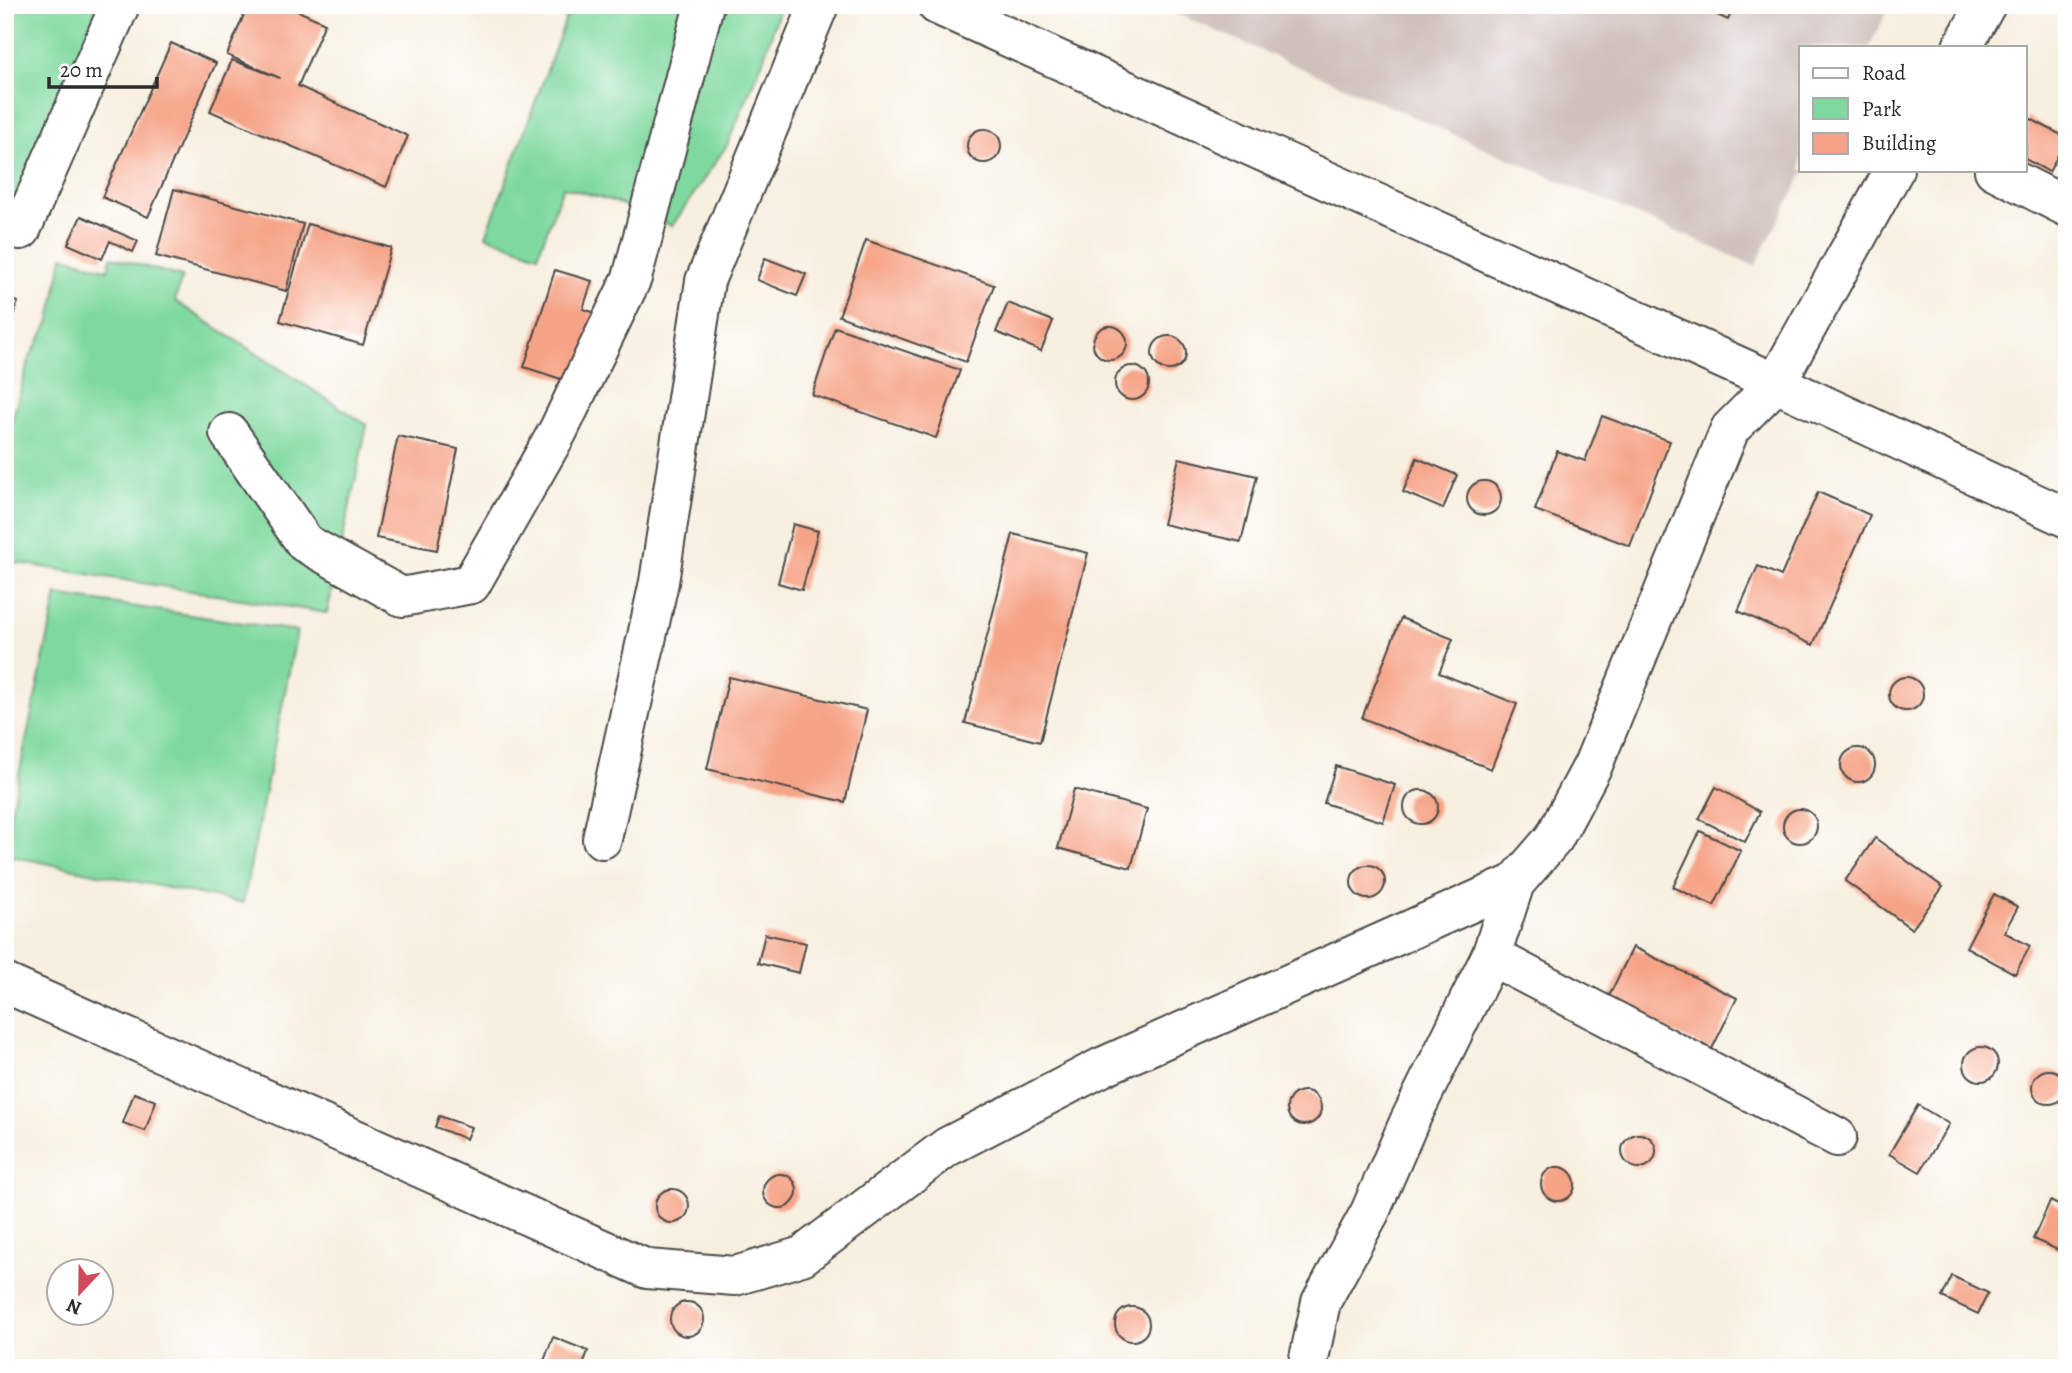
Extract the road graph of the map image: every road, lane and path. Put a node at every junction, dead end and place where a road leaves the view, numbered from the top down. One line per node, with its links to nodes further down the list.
1 (120, 5): 10 (street)
2 (704, 5): 12 (street)
3 (818, 5): 14 (street)
4 (937, 5): 11 (street)
5 (1986, 5): 6 (street)
6 (1963, 46)
7 (1893, 172): 11 (street)
8 (1998, 172): 9 (street)
9 (2067, 207)
10 (5, 227)
11 (1776, 383): 13 (street); 15 (street)
12 (229, 433)
13 (2067, 518)
14 (602, 839)
15 (1515, 883): 16 (street); 17 (street)
16 (1491, 956): 18 (street); 19 (street)
17 (5, 983)
18 (1837, 1137)
19 (1320, 1359)

